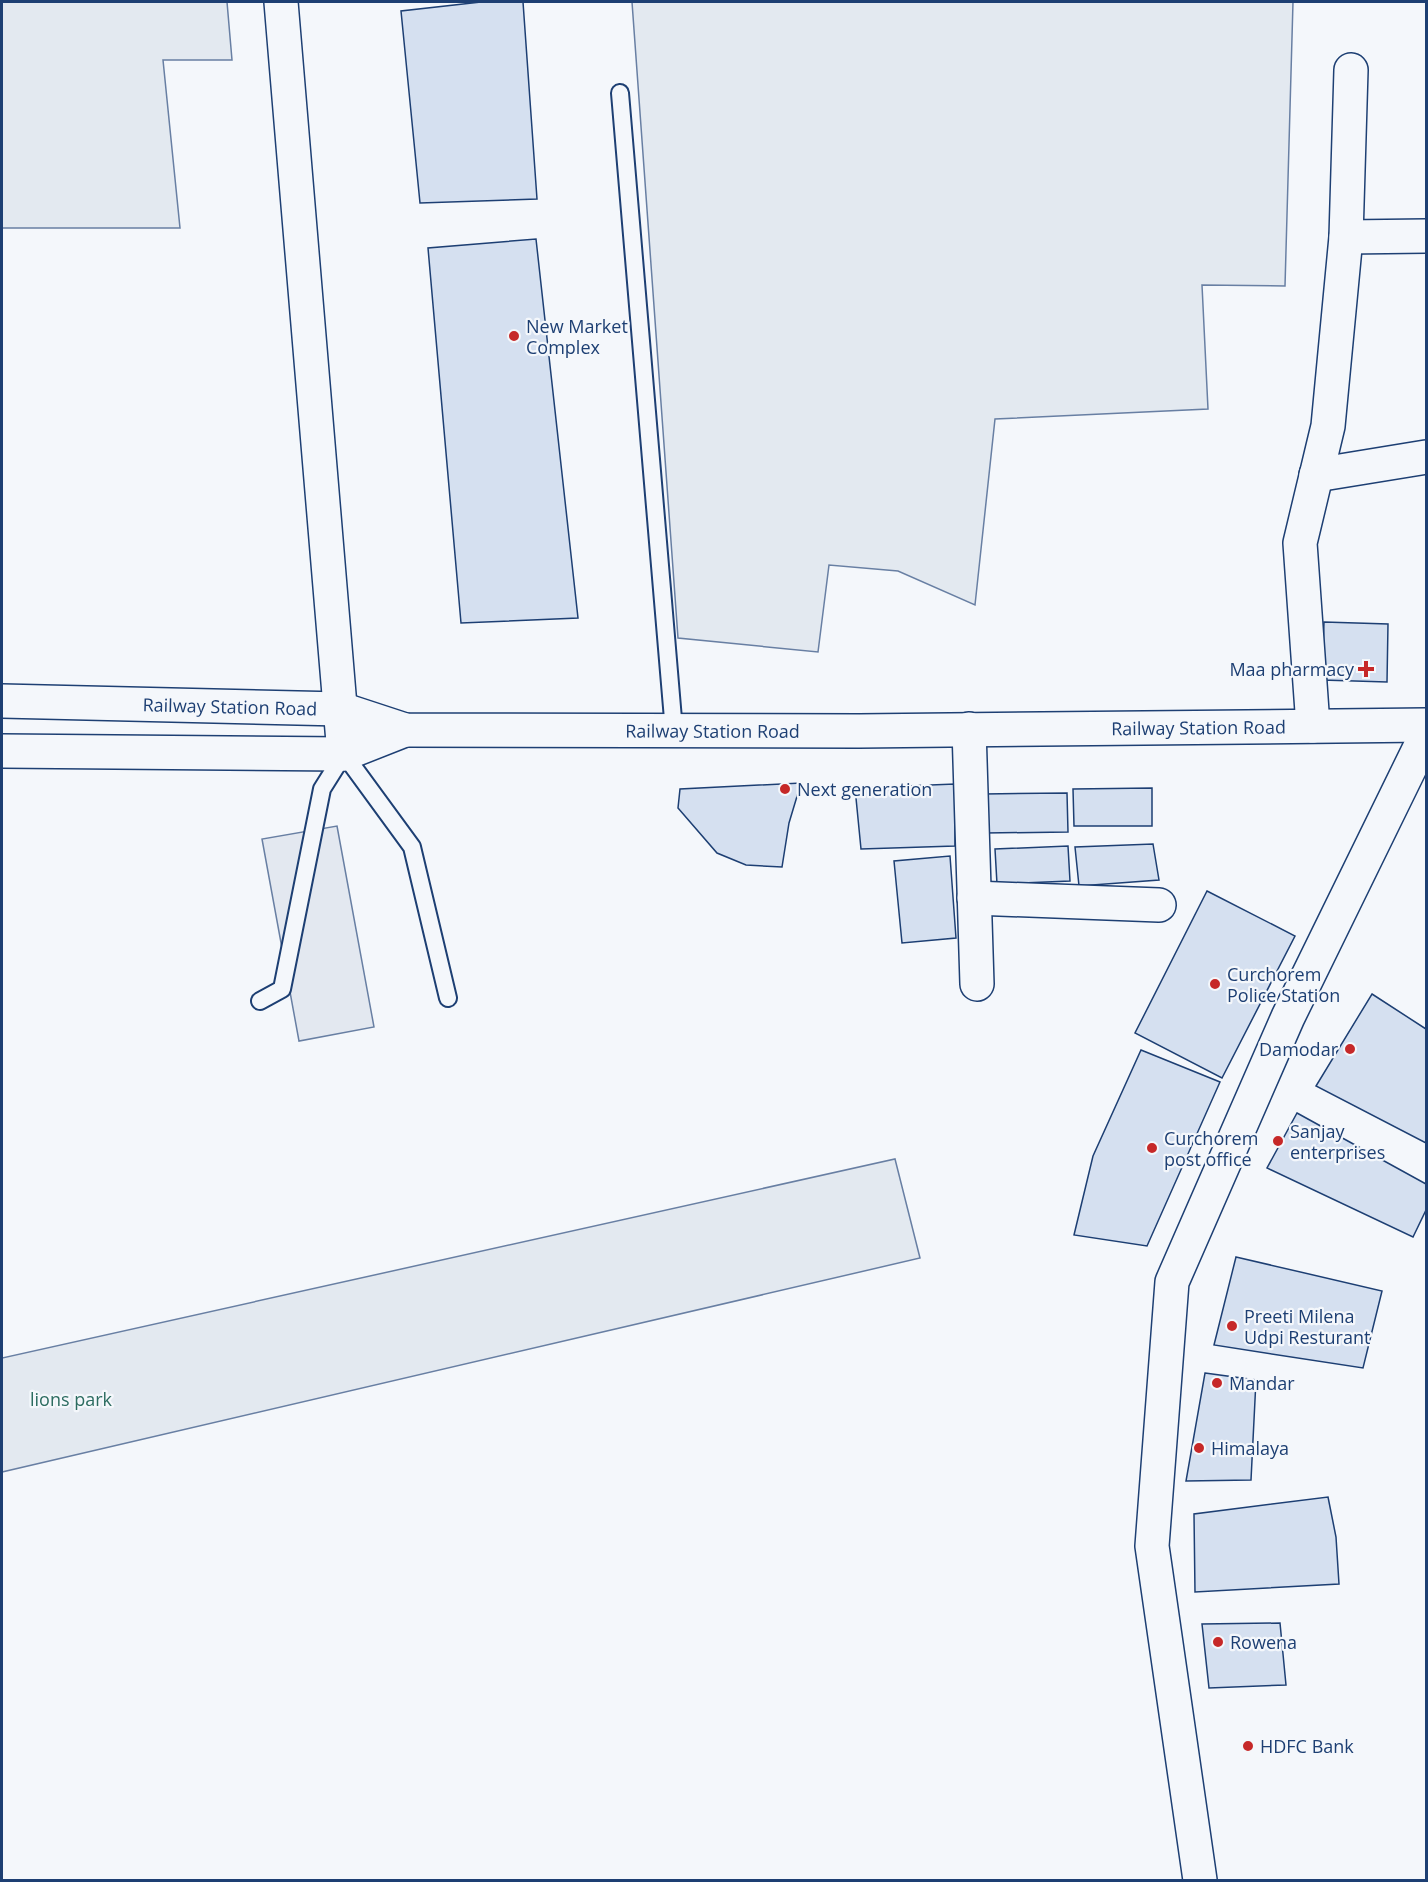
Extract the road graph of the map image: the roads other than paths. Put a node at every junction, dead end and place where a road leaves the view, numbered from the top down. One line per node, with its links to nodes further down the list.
1 (281, 2): 9 (street)
2 (1351, 70): 5 (street)
3 (620, 93): 14 (lane)
4 (1426, 236): 5 (street)
5 (1346, 237): 7 (street)
6 (1426, 458): 7 (street)
7 (1316, 475): 11 (street)
8 (2, 701): 9 (street, Railway Station Road)
9 (340, 709): 13 (street, Railway Station Road); 17 (street)
10 (1426, 724): 11 (street, Railway Station Road)
11 (1313, 726): 12 (street, Railway Station Road)
12 (969, 729): 14 (street, Railway Station Road); 18 (street)
13 (405, 730): 14 (street, Railway Station Road); 17 (street)
14 (674, 731)
15 (1426, 735): 23 (street)
16 (2, 751): 17 (street)
17 (344, 754): 21 (lane); 22 (lane)
18 (974, 898): 19 (street); 20 (street)
19 (1158, 905)
20 (977, 984)
21 (448, 998)
22 (260, 1001)
23 (1200, 1881)

